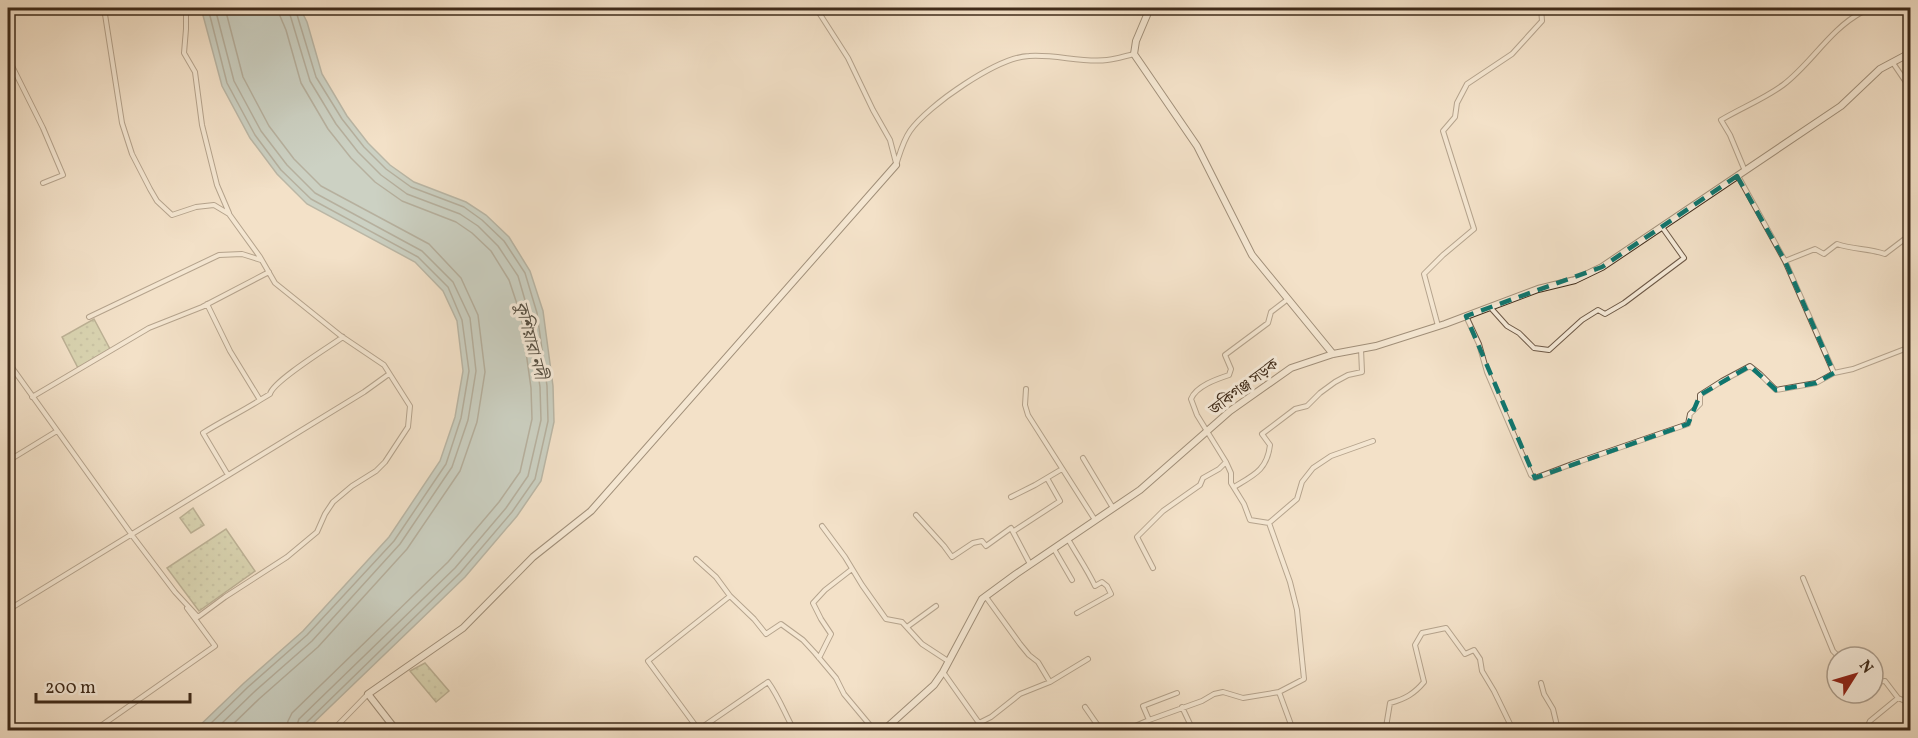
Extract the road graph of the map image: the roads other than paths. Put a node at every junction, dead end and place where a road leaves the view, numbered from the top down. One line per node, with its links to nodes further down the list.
1 (104, 8): 16 (street)
2 (186, 8): 16 (street)
3 (816, 8): 12 (street)
4 (1150, 8): 8 (street)
5 (1541, 8): 27 (street)
6 (1884, 8): 13 (street)
7 (1911, 53): 10 (street, জকিগঞ্জ সড়ক)
8 (1134, 54): 12 (street); 22 (street)
9 (8, 58): 15 (street)
10 (1892, 62): 11 (street); 13 (street, জকিগঞ্জ সড়ক)
11 (1911, 88)
12 (896, 165): 80 (street)
13 (1744, 171): 14 (street, জকিগঞ্জ সড়ক)
14 (1737, 176): 17 (street, জকিগঞ্জ সড়ক); 20 (street)
15 (43, 183)
16 (229, 214): 19 (street)
17 (1662, 227): 24 (street, জকিগঞ্জ সড়ক); 24 (street)
18 (1911, 235): 20 (street)
19 (262, 261): 21 (street); 26 (street)
20 (1785, 261): 33 (street)
21 (269, 272): 23 (street); 28 (street)
22 (1288, 299): 31 (street); 39 (street)
23 (207, 304): 36 (street); 37 (street)
24 (1490, 307): 25 (street, জকিগঞ্জ সড়ক)
25 (1466, 316): 27 (street, জকিগঞ্জ সড়ক); 33 (street)
26 (90, 317)
27 (1438, 326): 30 (street, জকিগঞ্জ সড়ক)
28 (343, 337): 34 (street); 37 (street)
29 (1911, 346): 33 (street)
30 (1361, 349): 31 (street, জকিগঞ্জ সড়ক); 47 (street)
31 (1333, 354): 39 (street, জকিগঞ্জ সড়ক)
32 (8, 362): 36 (street)
33 (1834, 373)
34 (389, 374): 45 (street); 55 (street)
35 (1026, 389): 44 (street)
36 (32, 397): 38 (street)
37 (260, 400): 45 (street)
38 (57, 431): 42 (street); 55 (street)
39 (1207, 431): 43 (street); 49 (street, জকিগঞ্জ সড়ক)
40 (1373, 441): 52 (street)
41 (1083, 458): 49 (street)
42 (8, 461)
43 (1226, 462): 47 (street); 60 (street)
44 (1062, 469): 46 (street); 51 (street)
45 (228, 475): 55 (street)
46 (1047, 478): 48 (street); 54 (street)
47 (1234, 488): 52 (street)
48 (1011, 497)
49 (1113, 508): 51 (street, জকিগঞ্জ সড়ক)
50 (916, 516): 54 (street)
51 (1095, 520): 56 (street, জকিগঞ্জ সড়ক)
52 (1269, 523): 78 (street)
53 (822, 526): 61 (street)
54 (1014, 531): 59 (street)
55 (131, 534): 67 (street); 87 (street)
56 (1068, 538): 57 (street, জকিগঞ্জ সড়ক); 68 (street)
57 (1053, 548): 59 (street, জকিগঞ্জ সড়ক); 63 (street)
58 (696, 559): 64 (street)
59 (1030, 564): 65 (street, জকিগঞ্জ সড়ক)
60 (1153, 568)
61 (852, 569): 69 (street); 71 (street)
62 (1803, 578): 70 (street)
63 (1072, 580)
64 (730, 596): 71 (street); 90 (street)
65 (985, 597): 73 (street, জকিগঞ্জ সড়ক); 76 (street)
66 (936, 606): 69 (street)
67 (8, 610)
68 (1077, 613)
69 (907, 627): 73 (street)
70 (1831, 645)
71 (819, 658): 92 (street)
72 (1088, 659): 76 (street)
73 (949, 661): 74 (street, জকিগঞ্জ সড়ক)
74 (943, 672): 86 (street); 93 (street, জকিগঞ্জ সড়ক)
75 (1885, 681): 81 (street)
76 (1050, 682): 86 (street)
77 (1540, 683): 101 (street)
78 (1279, 692): 84 (street); 98 (street)
79 (1177, 693): 85 (street)
80 (368, 694): 88 (street); 89 (street)
81 (1898, 698): 82 (street); 102 (street)
82 (1911, 703)
83 (1085, 707): 95 (street)
84 (1182, 707): 85 (street); 97 (street)
85 (1149, 720): 96 (street)
86 (979, 723): 94 (street)
87 (95, 730)
88 (333, 730)
89 (396, 730)
90 (698, 730): 91 (street)
91 (794, 730)
92 (874, 730)
93 (884, 730)
94 (984, 730)
95 (1101, 730)
96 (1126, 730)
97 (1186, 730)
98 (1293, 730)
99 (1383, 730): 100 (street)
100 (1513, 730)
101 (1558, 730)
102 (1866, 730)

